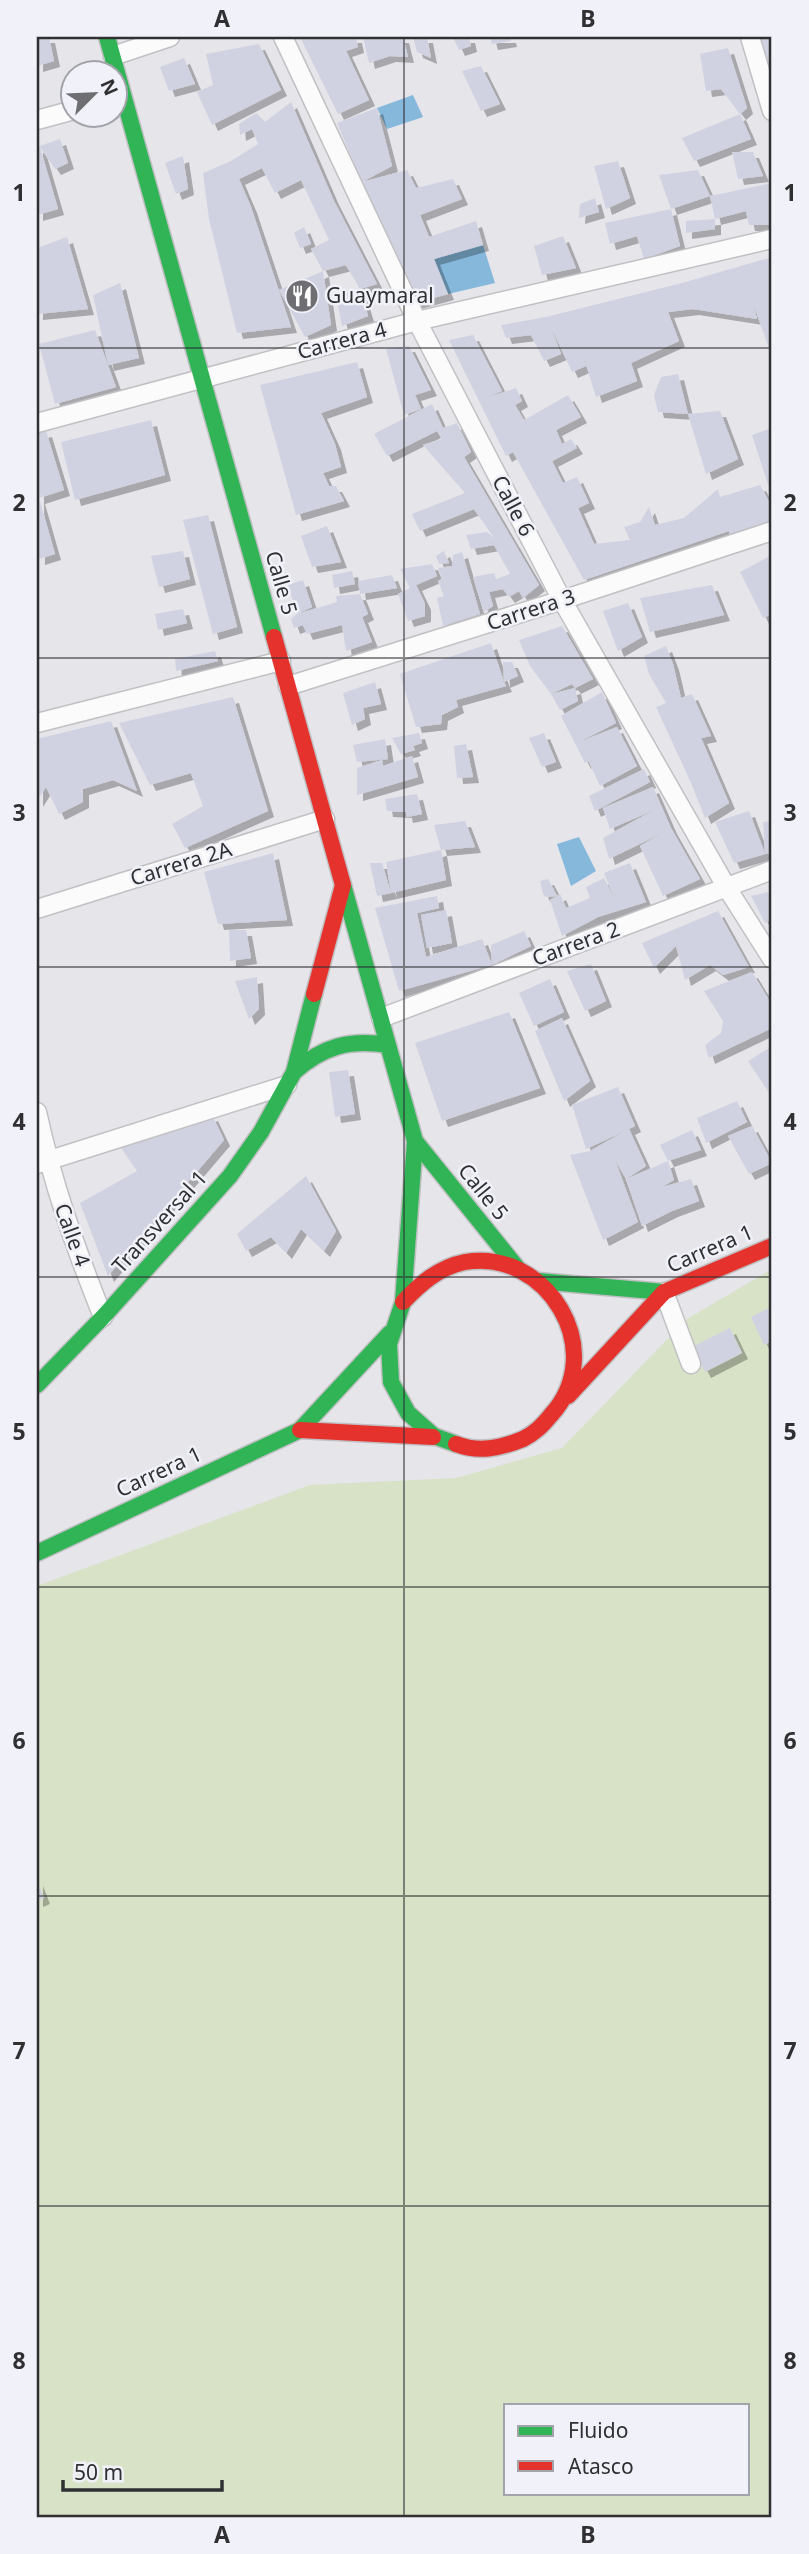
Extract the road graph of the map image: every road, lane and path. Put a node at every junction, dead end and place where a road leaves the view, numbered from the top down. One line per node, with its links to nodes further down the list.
1 (107, 37): 5 (main road, Calle 5)
2 (170, 37): 5 (street)
3 (283, 37): 12 (street, Calle 6)
4 (750, 37): 7 (street)
5 (113, 56): 6 (main road, Calle 5)
6 (114, 60)
7 (772, 111)
8 (60, 114): 9 (street)
9 (37, 120)
10 (129, 130): 13 (main road, Calle 5)
11 (772, 239): 12 (street, Carrera 4)
12 (416, 321): 13 (street, Carrera 4); 16 (street, Calle 6)
13 (203, 379): 14 (street, Carrera 4); 17 (main road, Calle 5)
14 (37, 423)
15 (772, 531): 16 (street, Carrera 3)
16 (562, 600): 18 (street, Carrera 3); 23 (street, Calle 6)
17 (281, 661): 18 (main road, Calle 5); 19 (street)
18 (288, 686): 20 (main road, Calle 5)
19 (37, 723)
20 (325, 819): 22 (main road, Calle 5); 24 (street, Carrera 2A)
21 (772, 870): 23 (street, Carrera 2)
22 (343, 885): 26 (main road, Calle 5); 28 (main road, Transversal 1)
23 (727, 888): 25 (street, Calle 6); 26 (street, Carrera 2)
24 (37, 909)
25 (772, 959)
26 (381, 1018): 27 (main road, Calle 5)
27 (388, 1045): 28 (main road, Transversal 1); 30 (main road, Calle 5)
28 (291, 1079): 31 (street); 37 (main road, Transversal 1)
29 (37, 1112): 31 (street, Calle 4)
30 (415, 1141): 33 (main road, Calle 5); 36 (main road, Calle 5)
31 (42, 1162): 37 (street, Calle 4)
32 (772, 1246): 35 (main road, Carrera 1)
33 (519, 1269): 34 (main road); 36 (main road)
34 (538, 1281): 35 (main road, Carrera 1); 41 (main road)
35 (664, 1292): 39 (street); 41 (main road, Carrera 1)
36 (403, 1302): 38 (main road)
37 (103, 1317): 40 (main road, Transversal 1)
38 (390, 1334): 42 (main road, Carrera 1); 43 (main road)
39 (691, 1364)
40 (37, 1385)
41 (565, 1400): 43 (main road)
42 (300, 1430): 43 (main road, Carrera 1); 44 (main road, Carrera 1)
43 (433, 1437)
44 (37, 1553)

